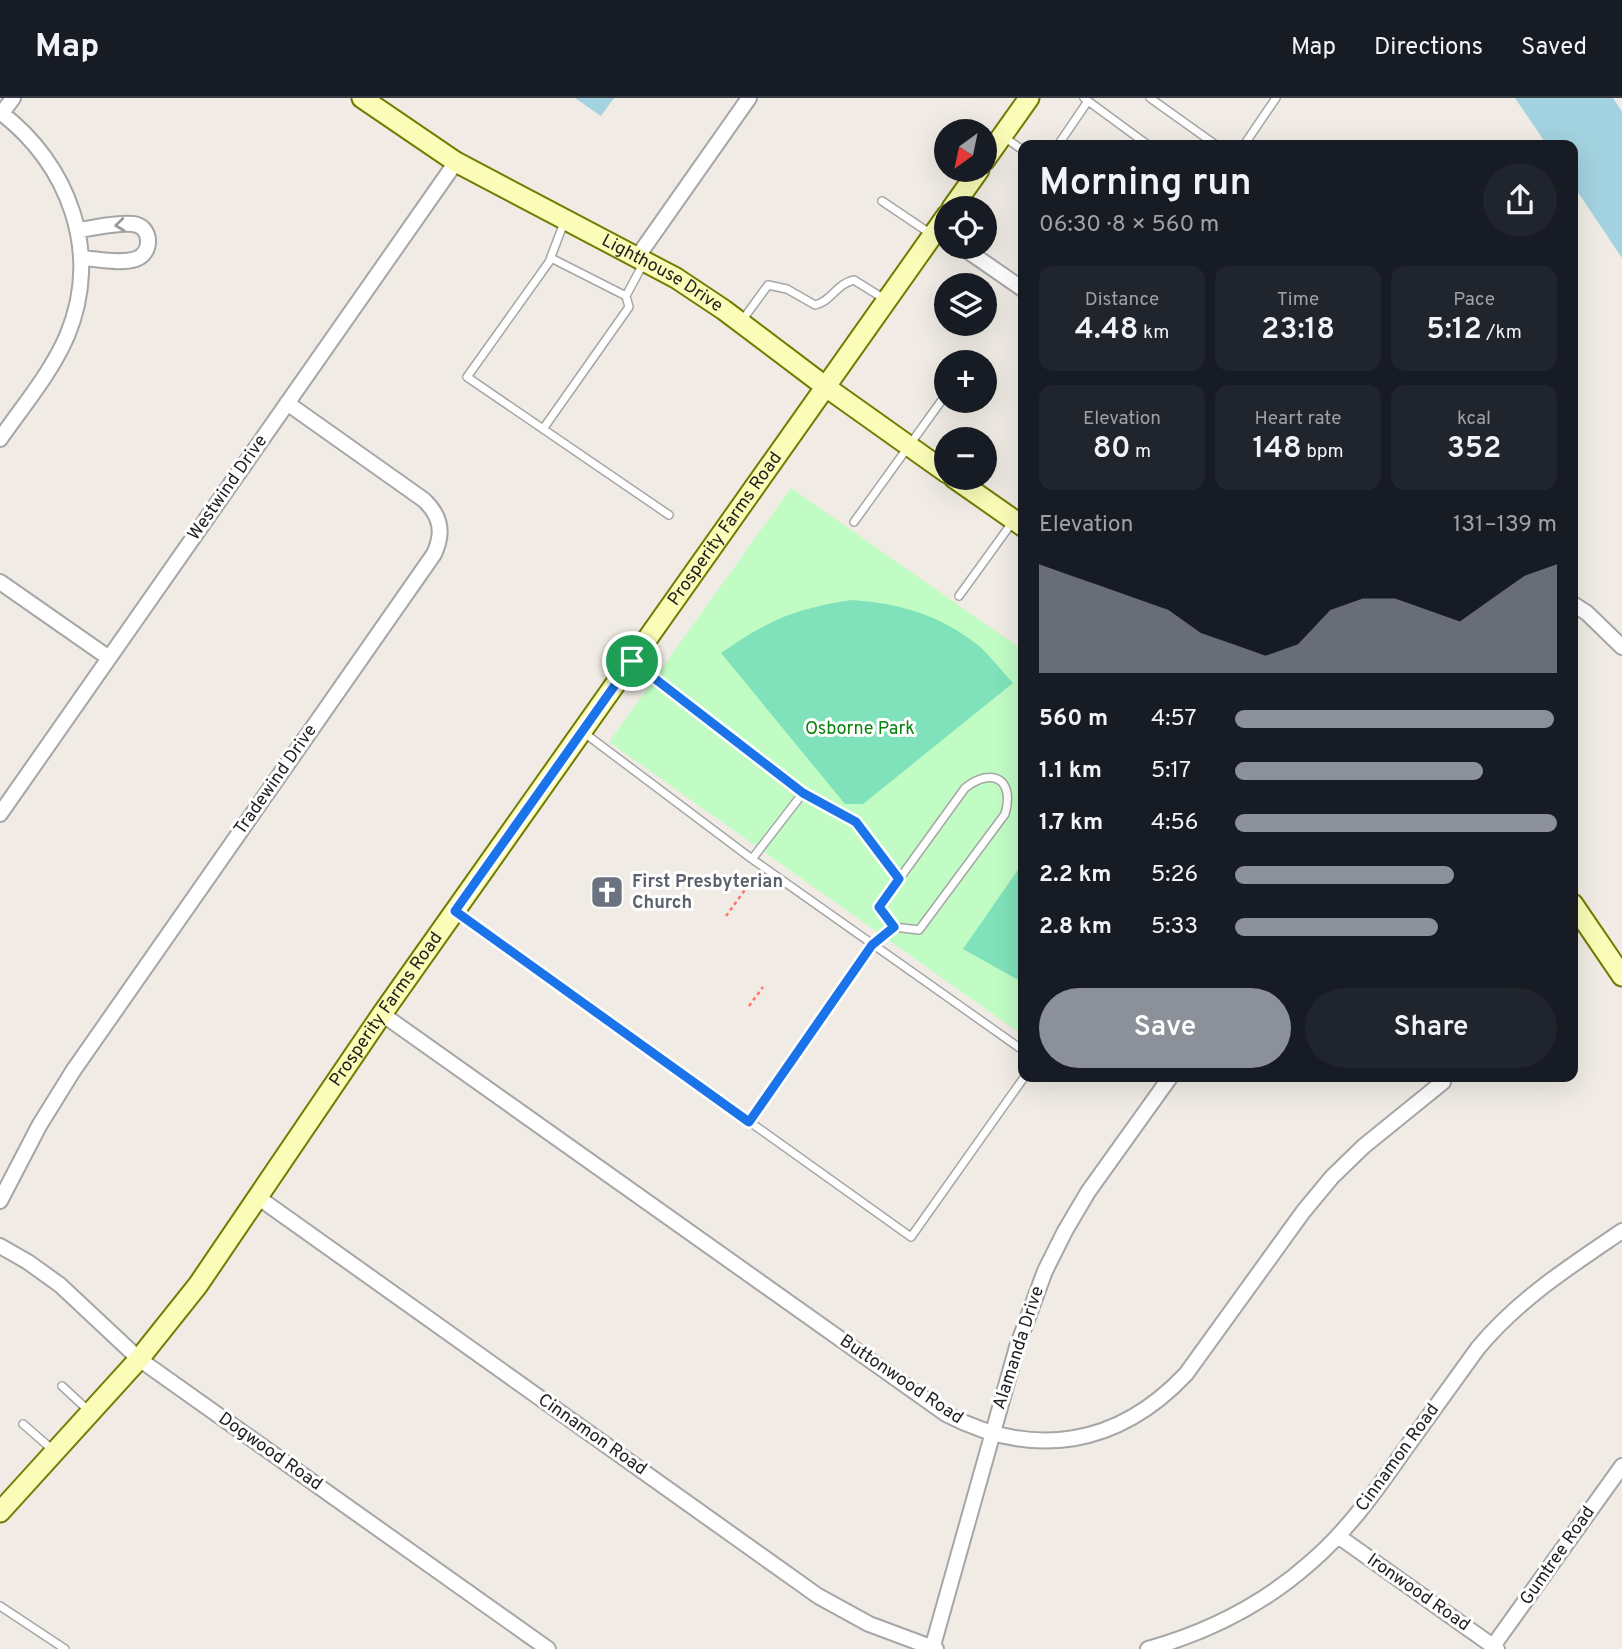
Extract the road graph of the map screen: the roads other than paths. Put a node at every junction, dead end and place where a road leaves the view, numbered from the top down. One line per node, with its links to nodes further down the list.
1 (13, 98): 8 (street)
2 (362, 98): 16 (street, Lighthouse Drive)
3 (749, 98): 24 (street)
4 (1150, 98): 12 (lane)
5 (1276, 98): 13 (lane)
6 (1027, 99): 9 (street)
7 (1086, 100): 10 (lane); 11 (lane)
8 (1, 113): 20 (street)
9 (1003, 136): 14 (street); 15 (lane)
10 (1061, 140)
11 (1142, 140)
12 (1209, 140)
13 (1247, 140)
14 (998, 143)
15 (1018, 147)
16 (456, 162): 18 (street, Lighthouse Drive); 31 (street, Westwind Drive)
17 (883, 201): 19 (lane)
18 (565, 220): 23 (lane); 24 (street, Lighthouse Drive)
19 (934, 226)
20 (78, 230): 22 (street); 22 (street, one-way to 20)
21 (934, 238): 28 (street, Prosperity Farms Road)
22 (81, 258): 34 (street)
23 (551, 258): 27 (lane); 33 (lane)
24 (642, 258): 27 (lane); 29 (street, Lighthouse Drive)
25 (979, 259): 26 (street)
26 (1018, 286)
27 (626, 296): 33 (lane)
28 (887, 301): 29 (lane); 30 (street, Prosperity Farms Road)
29 (741, 323): 30 (street, Lighthouse Drive)
30 (826, 387): 35 (street, Lighthouse Drive); 47 (street, Prosperity Farms Road)
31 (288, 403): 46 (street, Westwind Drive); 63 (street, Tradewind Drive)
32 (934, 411): 35 (lane)
33 (543, 429): 38 (lane)
34 (0, 439)
35 (909, 446): 36 (street, Lighthouse Drive); 40 (lane)
36 (934, 463)
37 (972, 490): 39 (street)
38 (668, 515)
39 (1018, 521)
40 (854, 522)
41 (1018, 527): 43 (lane)
42 (0, 582): 46 (street)
43 (959, 596)
44 (1578, 607): 45 (street)
45 (1622, 647)
46 (109, 658): 49 (street, Westwind Drive)
47 (632, 661): 48 (street, Prosperity Farms Road); 50 (lane)
48 (582, 732): 50 (lane); 51 (street, Prosperity Farms Road)
49 (0, 814)
50 (752, 859): 54 (lane)
51 (455, 911): 56 (street, Prosperity Farms Road); 61 (lane)
52 (1578, 911): 55 (street)
53 (894, 927): 53 (lane); 54 (lane)
54 (872, 945): 57 (lane); 61 (lane)
55 (1622, 976)
56 (383, 1014): 62 (street, Prosperity Farms Road); 70 (street, Buttonwood Road)
57 (1018, 1047)
58 (1022, 1082): 61 (lane)
59 (1167, 1082): 70 (street, Alamanda Drive)
60 (1443, 1082): 70 (street, Buttonwood Road)
61 (749, 1122)
62 (259, 1198): 66 (street, Prosperity Farms Road); 79 (street, Cinnamon Road)
63 (0, 1201)
64 (1622, 1231): 74 (street, Cinnamon Road)
65 (0, 1246): 66 (street, Dogwood Road)
66 (139, 1359): 68 (street, Prosperity Farms Road); 78 (street, Dogwood Road)
67 (62, 1386): 68 (lane)
68 (90, 1412): 71 (street, Prosperity Farms Road)
69 (23, 1424): 71 (lane)
70 (992, 1435): 79 (street, Alamanda Drive)
71 (55, 1452): 73 (street, Prosperity Farms Road)
72 (1622, 1465): 76 (street, Gumtree Road)
73 (0, 1512)
74 (1338, 1536): 76 (street, Ironwood Road); 80 (street, Cinnamon Road)
75 (0, 1606): 77 (lane)
76 (1495, 1648)
77 (65, 1649)
78 (548, 1649)
79 (933, 1649)
80 (1148, 1649)

